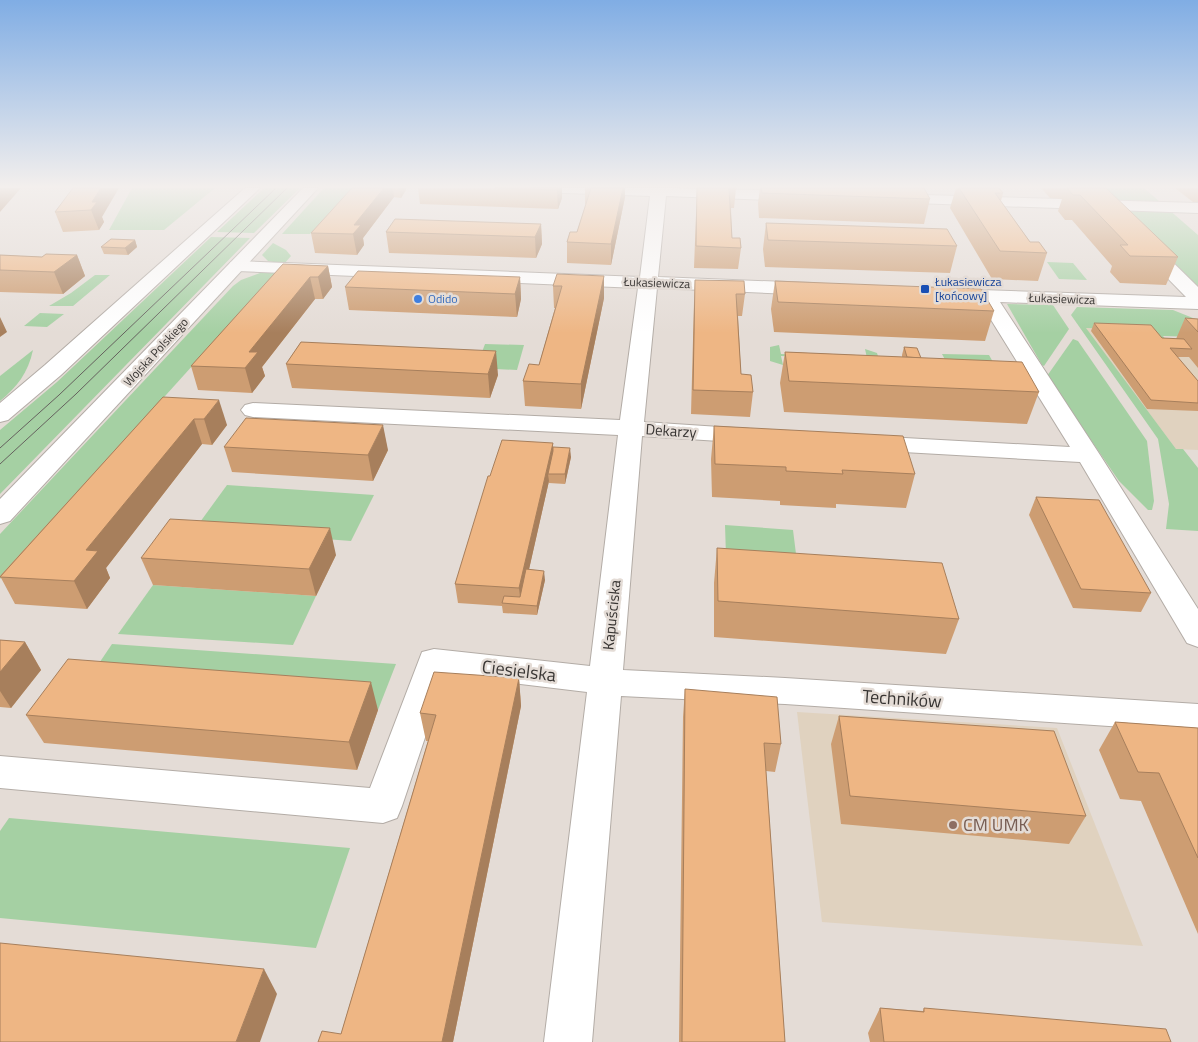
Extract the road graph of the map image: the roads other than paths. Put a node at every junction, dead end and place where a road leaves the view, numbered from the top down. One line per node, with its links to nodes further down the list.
1 (200, 237): 13 (street)
2 (265, 237): 5 (street, Wojska Polskiego)
3 (654, 237): 6 (street, Kapuściska)
4 (1137, 237): 10 (street)
5 (237, 266): 6 (street, Łukasiewicza); 18 (street, Wojska Polskiego)
6 (649, 283): 7 (street, Łukasiewicza); 14 (street, Kapuściska)
7 (829, 290)
8 (935, 295): 9 (street, Łukasiewicza)
9 (987, 297): 11 (street, Łukasiewicza); 17 (street)
10 (1198, 298)
11 (1198, 303)
12 (254, 410): 14 (street, Dekarzy)
13 (0, 415)
14 (631, 428): 15 (street, Dekarzy); 20 (street, Kapuściska)
15 (770, 437)
16 (849, 442): 17 (street)
17 (1088, 455): 19 (street)
18 (0, 515)
19 (1198, 635)
20 (605, 681): 21 (street, Techników); 22 (street, Ciesielska); 23 (street, Kapuściska)
21 (1198, 718)
22 (0, 772)
23 (568, 1042)

